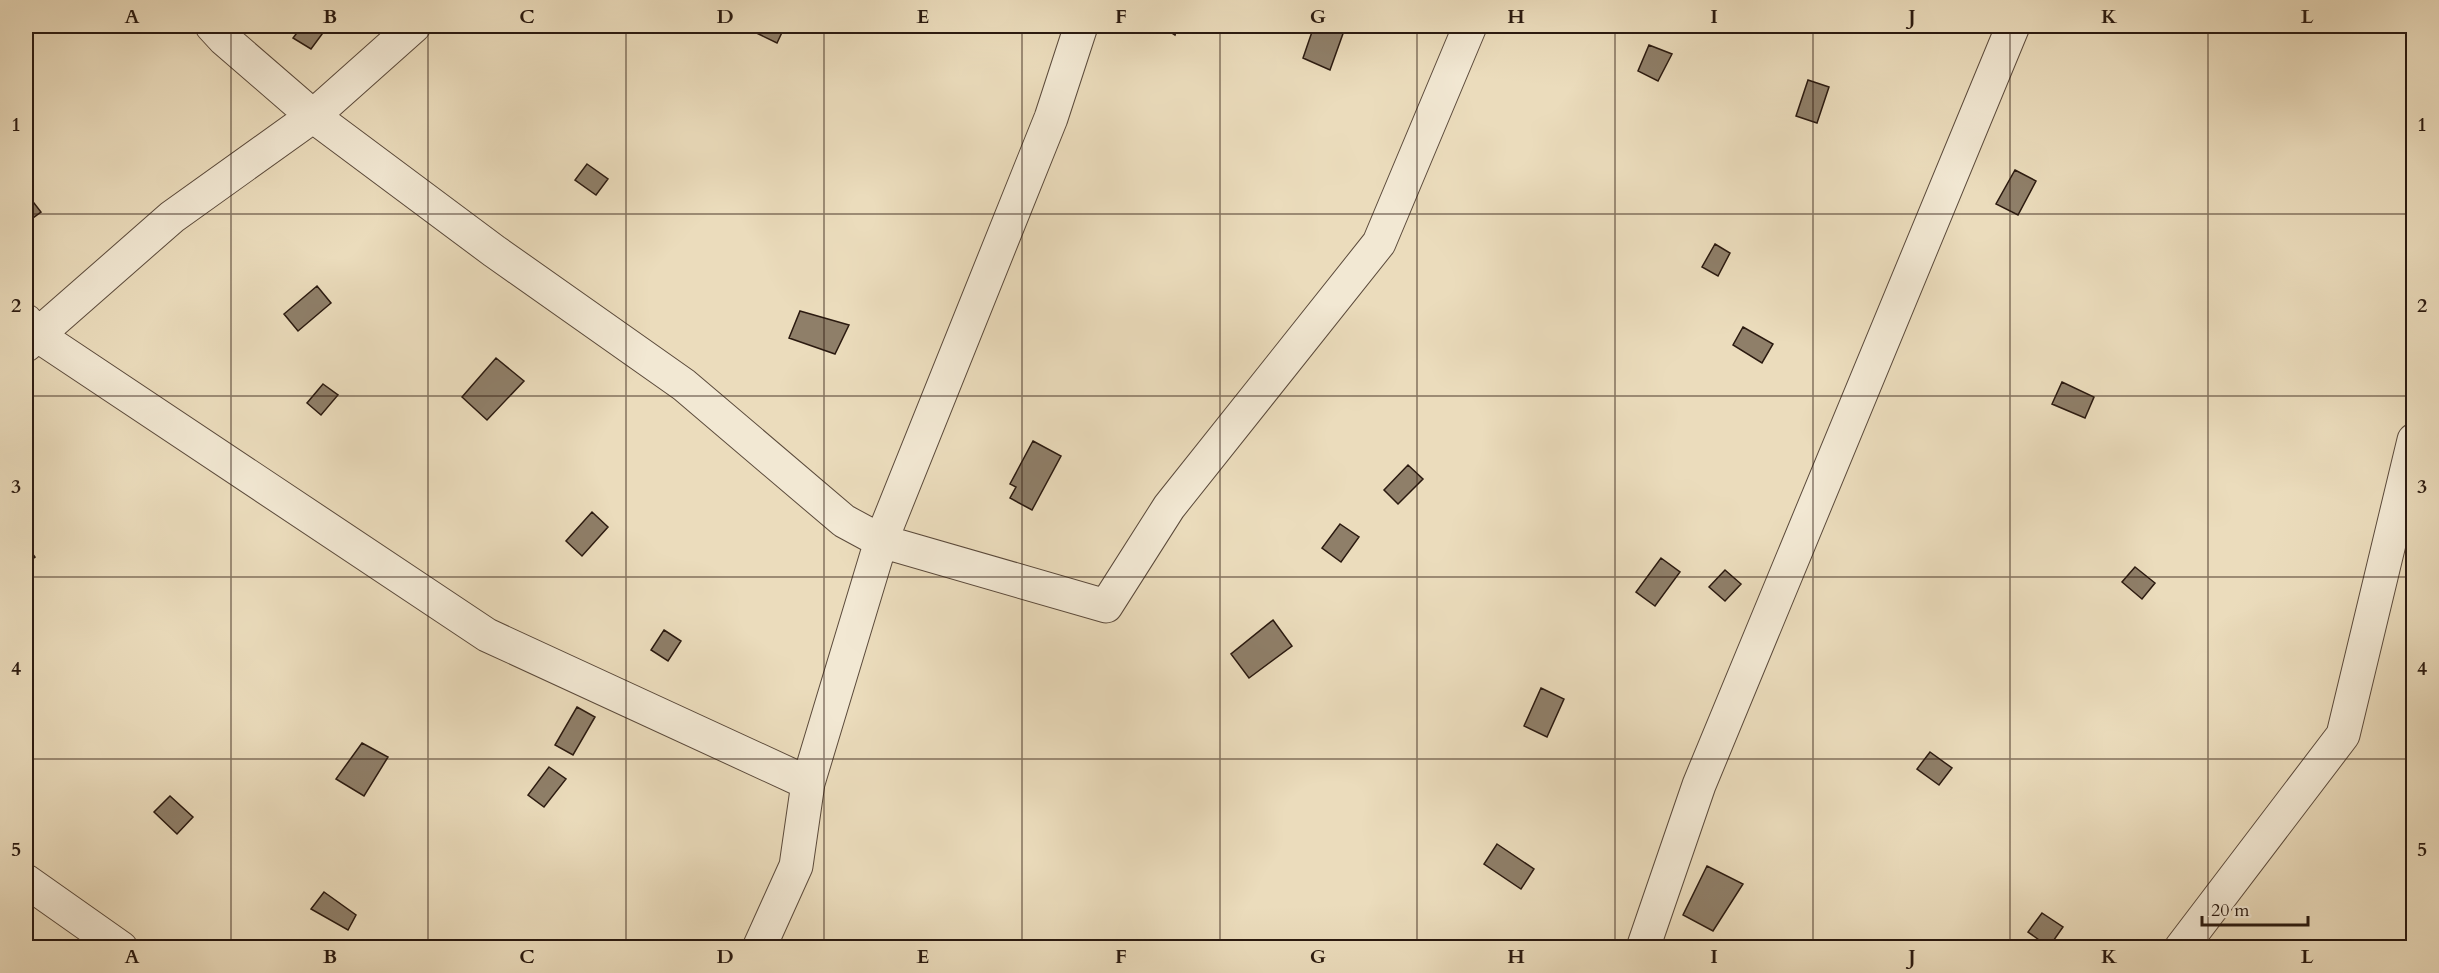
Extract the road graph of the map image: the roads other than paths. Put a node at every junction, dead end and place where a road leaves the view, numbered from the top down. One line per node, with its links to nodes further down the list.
1 (212, 26): 6 (street)
2 (414, 26): 6 (street)
3 (1081, 26): 9 (street)
4 (1470, 26): 9 (street)
5 (2013, 26): 14 (street)
6 (313, 116): 7 (street); 9 (street)
7 (29, 334): 10 (street)
8 (2414, 440): 15 (street)
9 (880, 541): 10 (street)
10 (808, 783): 13 (street)
11 (26, 881): 12 (street)
12 (121, 948)
13 (759, 948)
14 (1643, 948)
15 (2181, 948)

